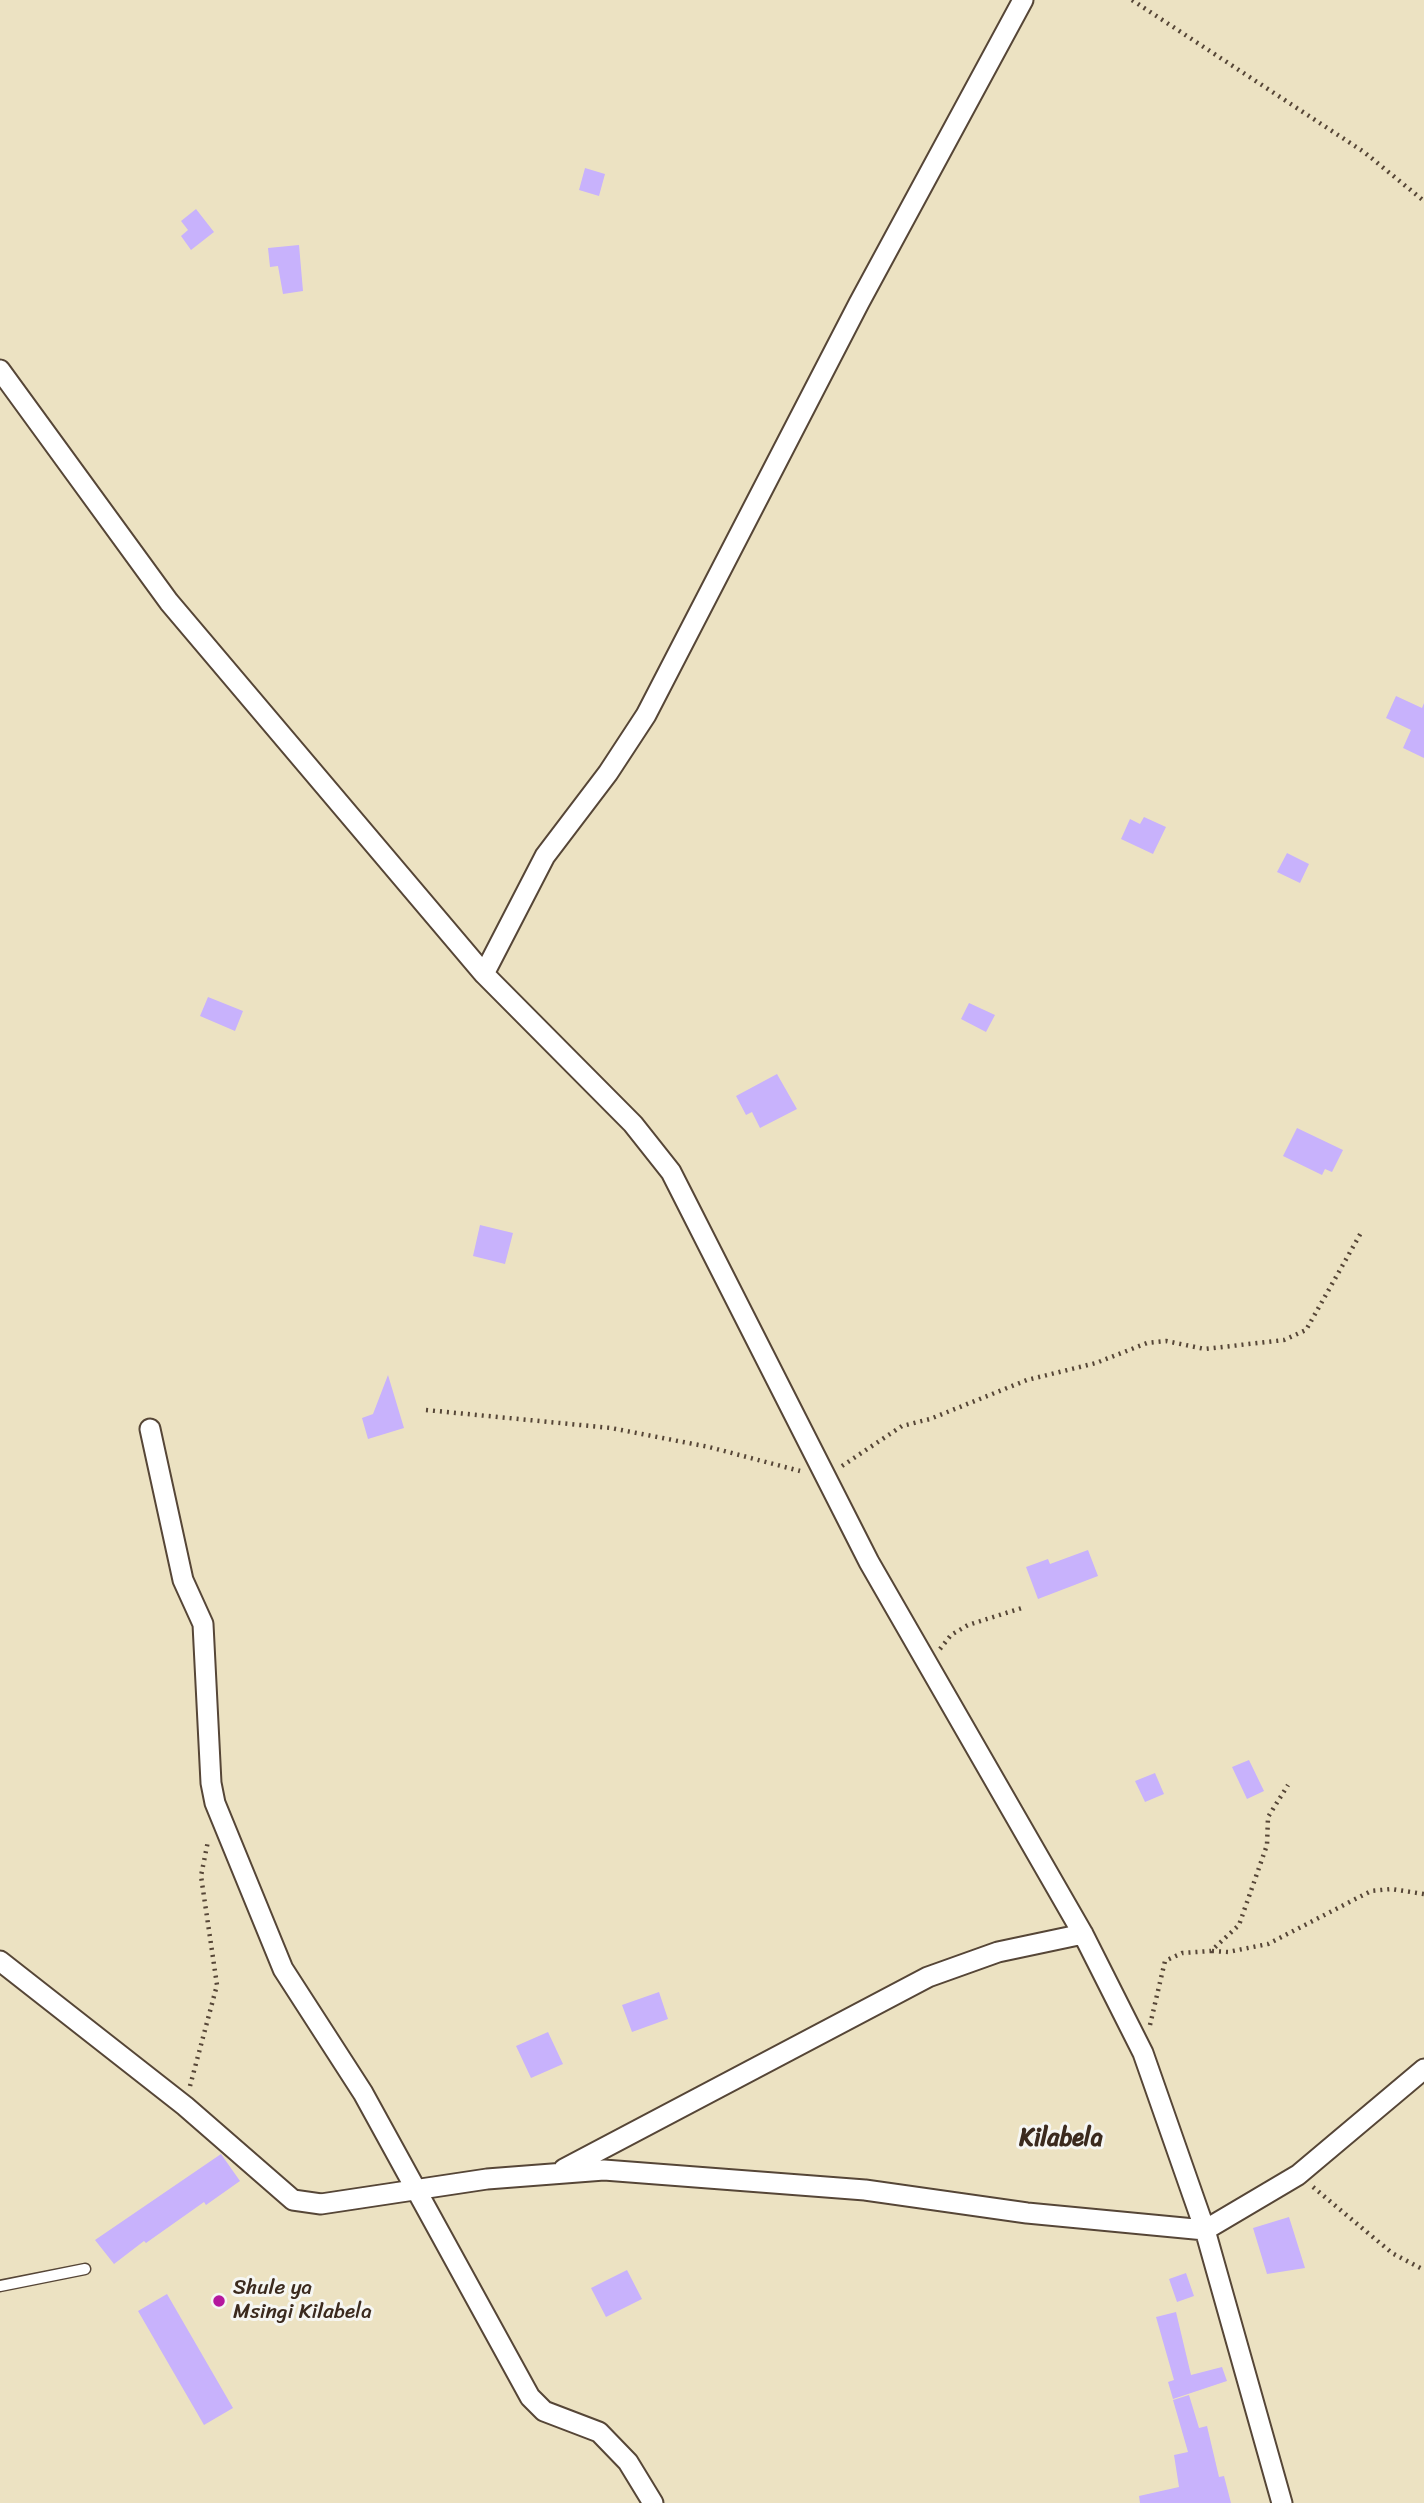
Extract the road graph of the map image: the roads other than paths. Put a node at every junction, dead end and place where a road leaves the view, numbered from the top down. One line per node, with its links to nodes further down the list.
1 (1023, 0): 3 (street)
2 (0, 370): 3 (street)
3 (484, 974): 5 (street)
4 (150, 1429): 9 (street)
5 (1083, 1934): 8 (street); 10 (street)
6 (0, 1961): 9 (street)
7 (1424, 2069): 10 (street)
8 (555, 2174): 9 (street); 10 (street)
9 (418, 2188): 13 (street)
10 (1205, 2230): 14 (street)
11 (85, 2269): 12 (lane)
12 (0, 2286)
13 (653, 2503)
14 (1282, 2503)

